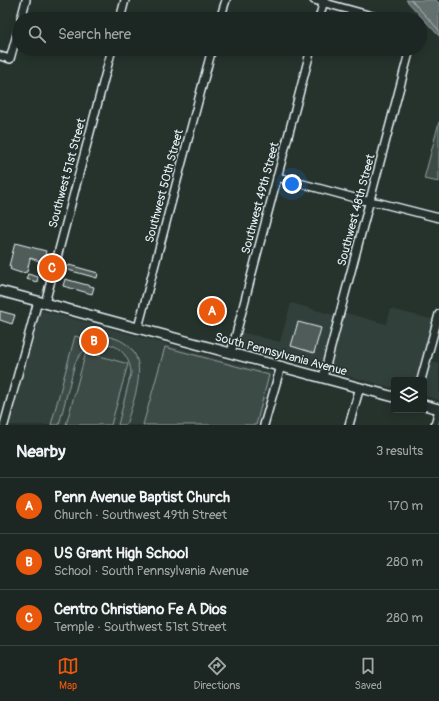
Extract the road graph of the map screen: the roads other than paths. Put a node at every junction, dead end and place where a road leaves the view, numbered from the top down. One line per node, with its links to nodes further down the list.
1 (26, 0): 6 (street)
2 (125, 0): 7 (street)
3 (226, 0): 8 (street)
4 (314, 0): 5 (street)
5 (324, 1): 9 (street); 10 (street)
6 (23, 12)
7 (122, 12)
8 (222, 12)
9 (321, 12)
10 (360, 12)
11 (12, 52): 12 (street)
12 (0, 56)
13 (110, 56): 21 (street, Southwest 51st Street)
14 (210, 56): 23 (street, Southwest 50th Street)
15 (309, 56): 17 (street, Southwest 49th Street)
16 (408, 56): 18 (street, Southwest 48th Street)
17 (277, 177): 18 (street); 24 (street, Southwest 49th Street)
18 (369, 201): 19 (street); 27 (street, Southwest 48th Street)
19 (439, 218)
20 (0, 291): 21 (main road, South Pennsylvania Avenue)
21 (41, 302): 23 (main road, South Pennsylvania Avenue); 32 (street, Southwest 51st Street)
22 (439, 314): 26 (street)
23 (138, 328): 24 (main road, South Pennsylvania Avenue)
24 (231, 353): 25 (main road, South Pennsylvania Avenue)
25 (281, 366): 27 (main road, South Pennsylvania Avenue); 33 (street)
26 (423, 377)
27 (323, 378): 28 (main road, South Pennsylvania Avenue)
28 (360, 387): 29 (main road, South Pennsylvania Avenue); 34 (street)
29 (391, 396)
30 (427, 406): 31 (main road)
31 (439, 409): 35 (street)
32 (4, 425)
33 (264, 425)
34 (350, 425)
35 (435, 425)

